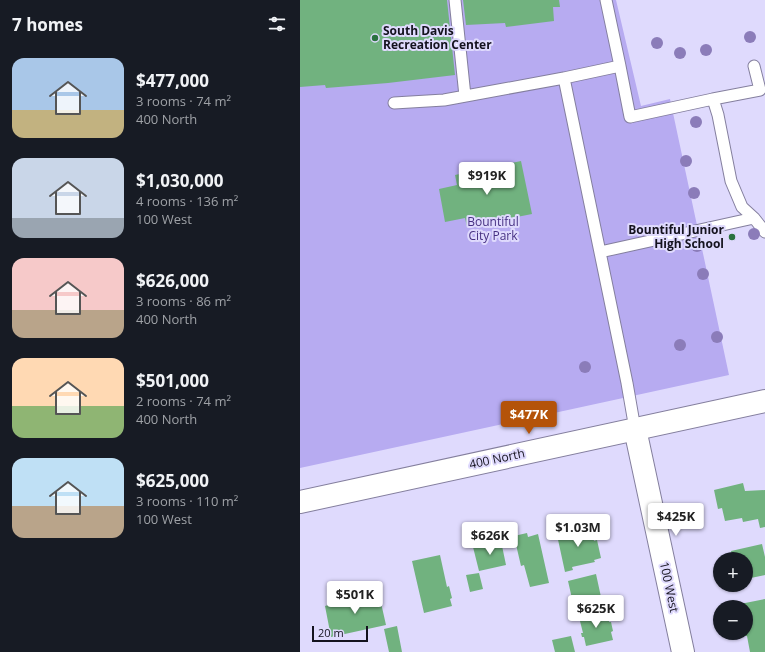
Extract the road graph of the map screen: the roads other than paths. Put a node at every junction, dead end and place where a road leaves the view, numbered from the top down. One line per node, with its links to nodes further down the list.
1 (455, 0): 6 (lane)
2 (606, 0): 3 (lane)
3 (620, 66): 5 (lane); 7 (lane)
4 (754, 66): 7 (lane)
5 (564, 78): 6 (lane); 11 (lane)
6 (465, 96): 8 (lane)
7 (713, 99): 9 (lane)
8 (394, 103)
9 (754, 218): 10 (lane); 11 (lane)
10 (765, 232)
11 (600, 252): 13 (lane)
12 (765, 401): 13 (main road, 400 North)
13 (635, 429): 14 (main road, 400 North); 15 (main road, 100 West)
14 (300, 502)
15 (683, 652)

